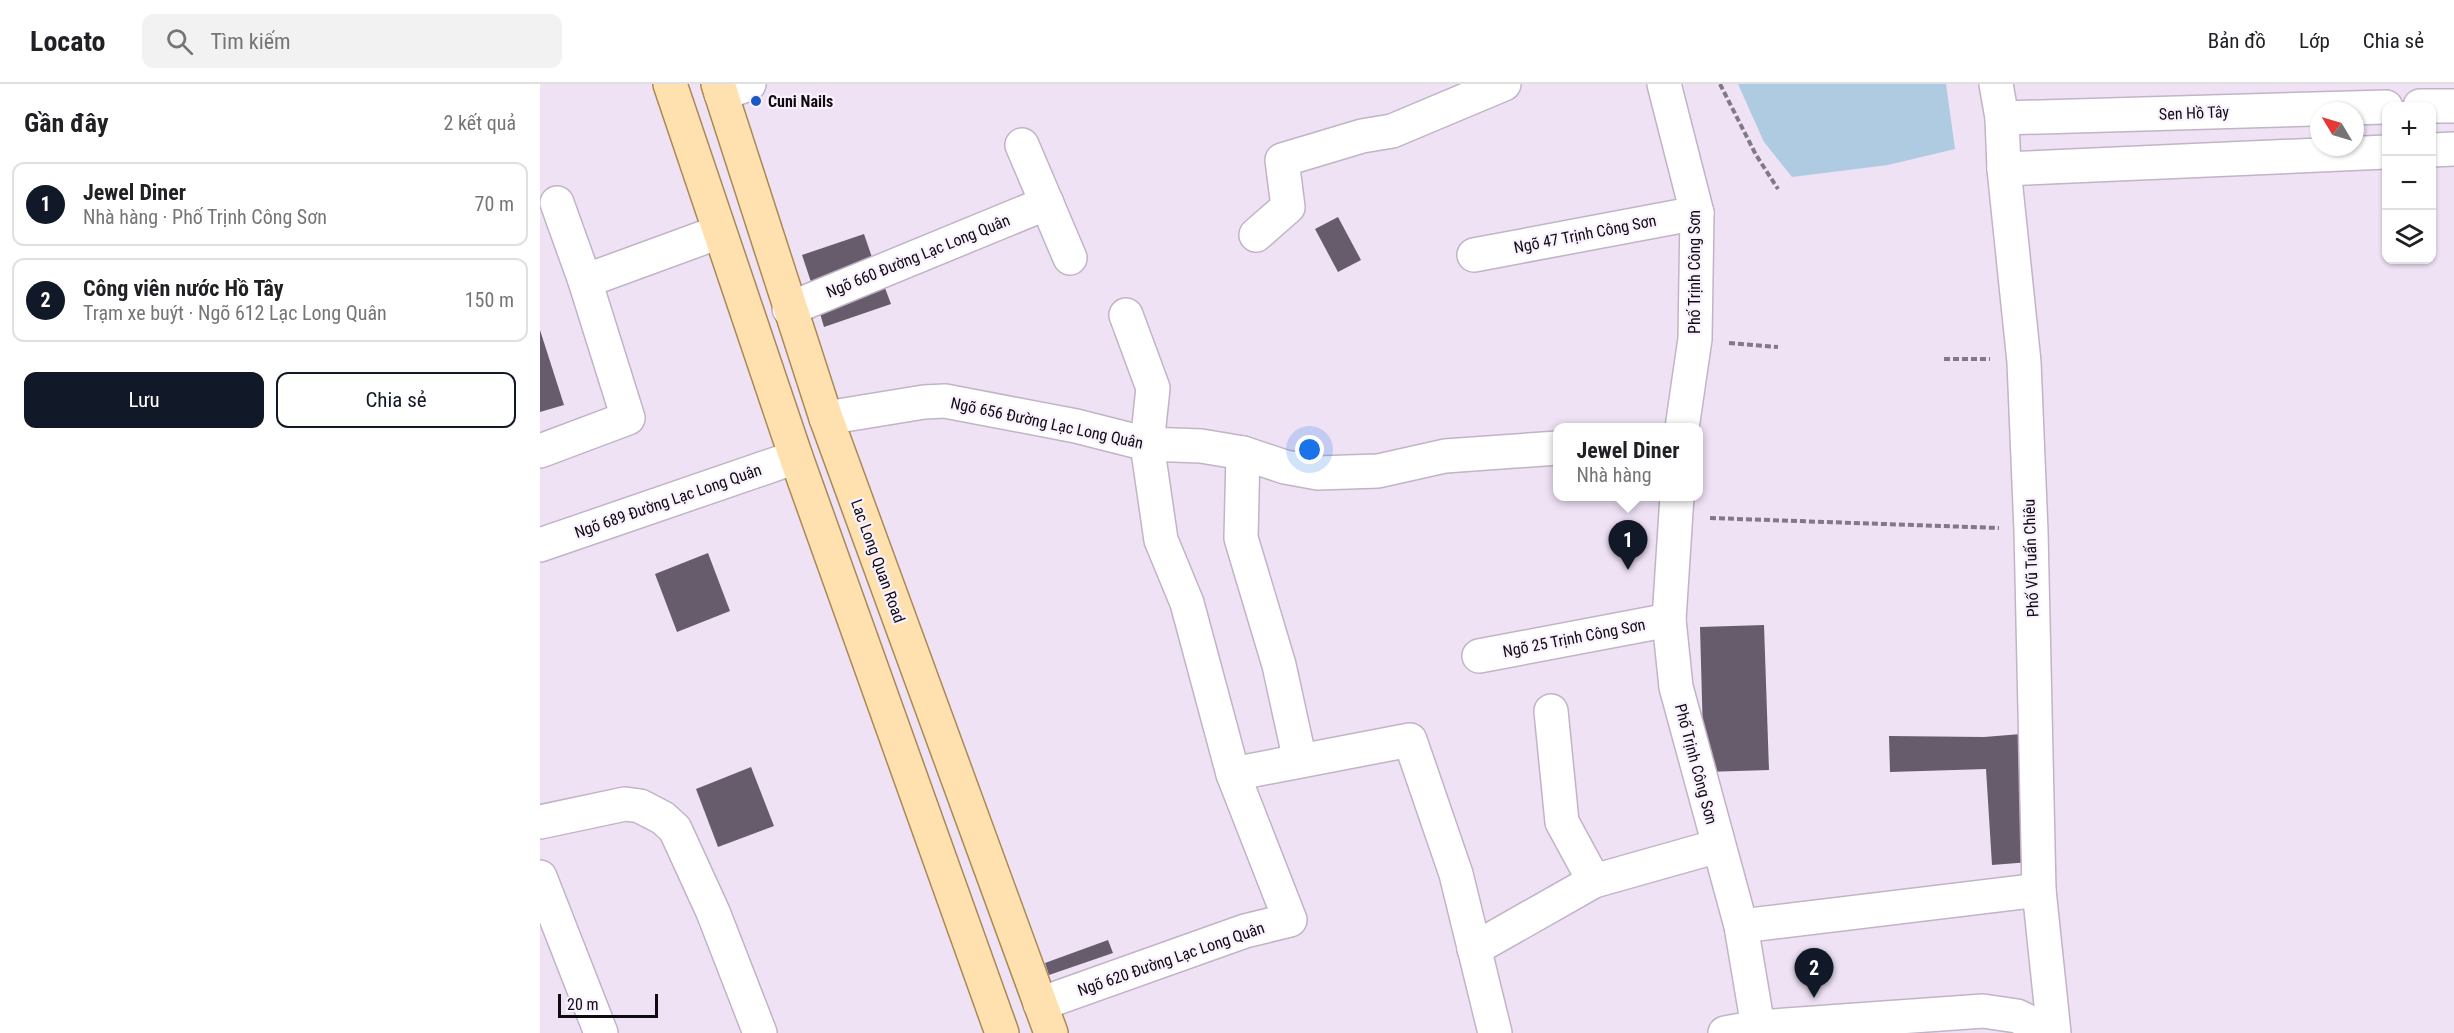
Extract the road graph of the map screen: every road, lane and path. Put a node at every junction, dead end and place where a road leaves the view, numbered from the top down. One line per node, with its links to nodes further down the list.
1 (670, 84): 20 (main road)
2 (1504, 84): 21 (street)
3 (1664, 84): 19 (street, Phố Trịnh Công Sơn)
4 (1720, 84): 16 (path)
5 (1996, 84): 10 (street, Phố Vũ Tuấn Chiêu)
6 (729, 87): 25 (main road, Lac Long Quan Road)
7 (2436, 106): 8 (street)
8 (2454, 106)
9 (2382, 107): 10 (street, Sen Hồ Tây)
10 (2002, 118): 15 (street, Phố Vũ Tuấn Chiêu)
11 (1022, 145): 18 (street)
12 (2454, 149): 13 (street)
13 (2436, 150)
14 (2382, 152): 15 (street)
15 (2004, 169): 30 (street, Phố Vũ Tuấn Chiêu)
16 (1778, 189)
17 (557, 203): 24 (street)
18 (1047, 203): 23 (street); 25 (street, Ngõ 660 Đường Lạc Long Quân)
19 (1697, 213): 22 (street, Ngõ 47 Trịnh Công Sơn); 27 (street, Phố Trịnh Công Sơn)
20 (718, 232): 24 (street); 37 (main road)
21 (1256, 235)
22 (1474, 255)
23 (1070, 258)
24 (585, 281): 35 (street)
25 (789, 309): 31 (main road, Lac Long Quan Road)
26 (1126, 315): 33 (street)
27 (1695, 339): 28 (path); 32 (street, Phố Trịnh Công Sơn)
28 (1778, 347)
29 (1944, 359): 30 (path)
30 (2024, 362): 39 (street, Phố Vũ Tuấn Chiêu)
31 (826, 418): 33 (street, Ngõ 656 Đường Lạc Long Quân); 53 (main road, Lac Long Quan Road)
32 (1683, 423)
33 (1147, 444): 36 (street, Ngõ 656 Đường Lạc Long Quân); 45 (street)
34 (1553, 448): 36 (street, Ngõ 656 Đường Lạc Long Quân)
35 (540, 451)
36 (1243, 453): 44 (street)
37 (795, 458): 40 (street, Ngõ 689 Đường Lạc Long Quân); 57 (main road)
38 (1676, 506): 39 (path); 41 (street, Phố Trịnh Công Sơn)
39 (2031, 531): 50 (street, Phố Vũ Tuấn Chiêu)
40 (540, 545)
41 (1669, 620): 42 (street, Ngõ 25 Trịnh Công Sơn); 47 (street, Phố Trịnh Công Sơn)
42 (1479, 656)
43 (1551, 711): 49 (street)
44 (1300, 761): 45 (street); 52 (street)
45 (1233, 774): 53 (street, Ngõ 620 Đường Lạc Long Quân)
46 (540, 822): 56 (street)
47 (1718, 846): 49 (street); 51 (street, Phố Trịnh Công Sơn)
48 (540, 877): 55 (street)
49 (1594, 881): 52 (street)
50 (2039, 890): 51 (street); 60 (street, Phố Vũ Tuấn Chiêu)
51 (1741, 926): 54 (street, Phố Trịnh Công Sơn)
52 (1474, 949): 58 (street)
53 (1046, 1019)
54 (1758, 1027): 59 (street); 60 (street)
55 (601, 1033)
56 (760, 1033)
57 (1002, 1033)
58 (1495, 1033)
59 (1725, 1033)
60 (2053, 1033)

